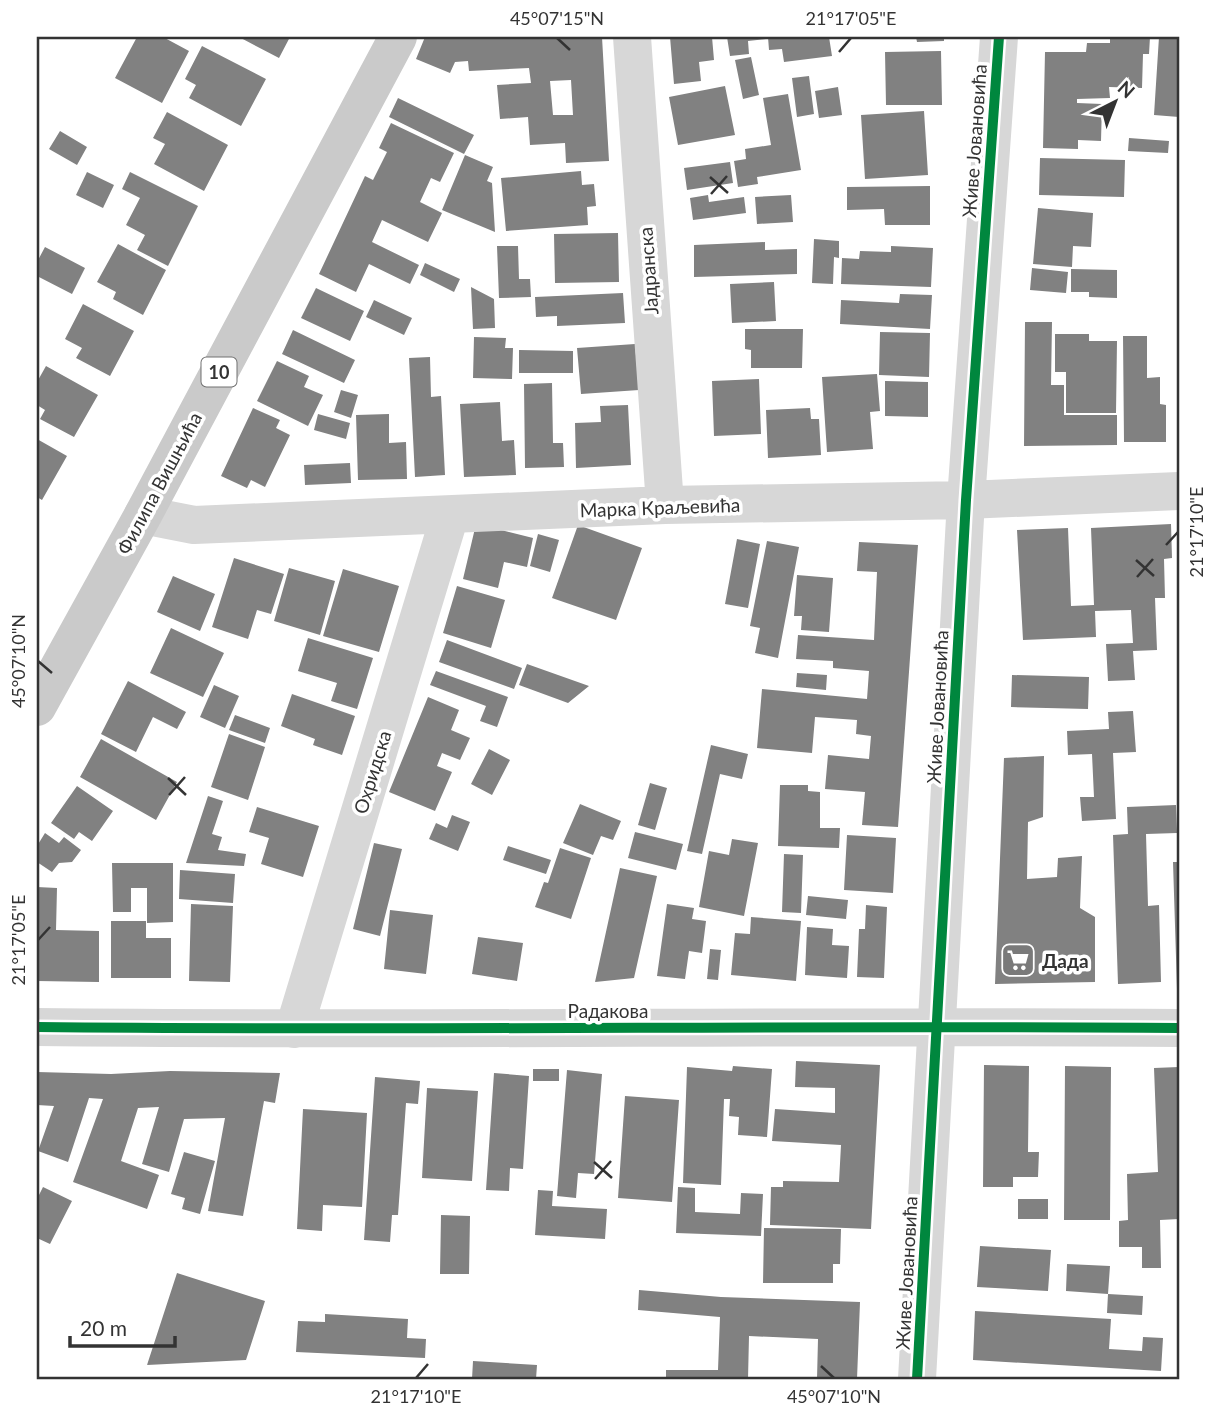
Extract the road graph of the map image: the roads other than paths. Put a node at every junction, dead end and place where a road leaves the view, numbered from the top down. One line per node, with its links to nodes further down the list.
1 (398, 37): 7 (main road, Филипа Вишњића / 10)
2 (632, 37): 6 (street, Јадранска)
3 (999, 37): 5 (street, Живе Јовановића)
4 (1179, 491): 5 (street, Марка Краљевића)
5 (966, 500): 6 (street, Марка Краљевића); 10 (street, Живе Јовановића)
6 (664, 505): 8 (street, Марка Краљевића)
7 (143, 515): 8 (street, Марка Краљевића); 9 (main road, Филипа Вишњића / 10)
8 (450, 515): 13 (street, Охридска)
9 (37, 706)
10 (937, 1026): 12 (street, Радакова); 13 (street, Радакова); 14 (street, Живе Јовановића)
11 (37, 1027): 13 (street, Радакова)
12 (1179, 1028)
13 (294, 1029)
14 (917, 1379)

